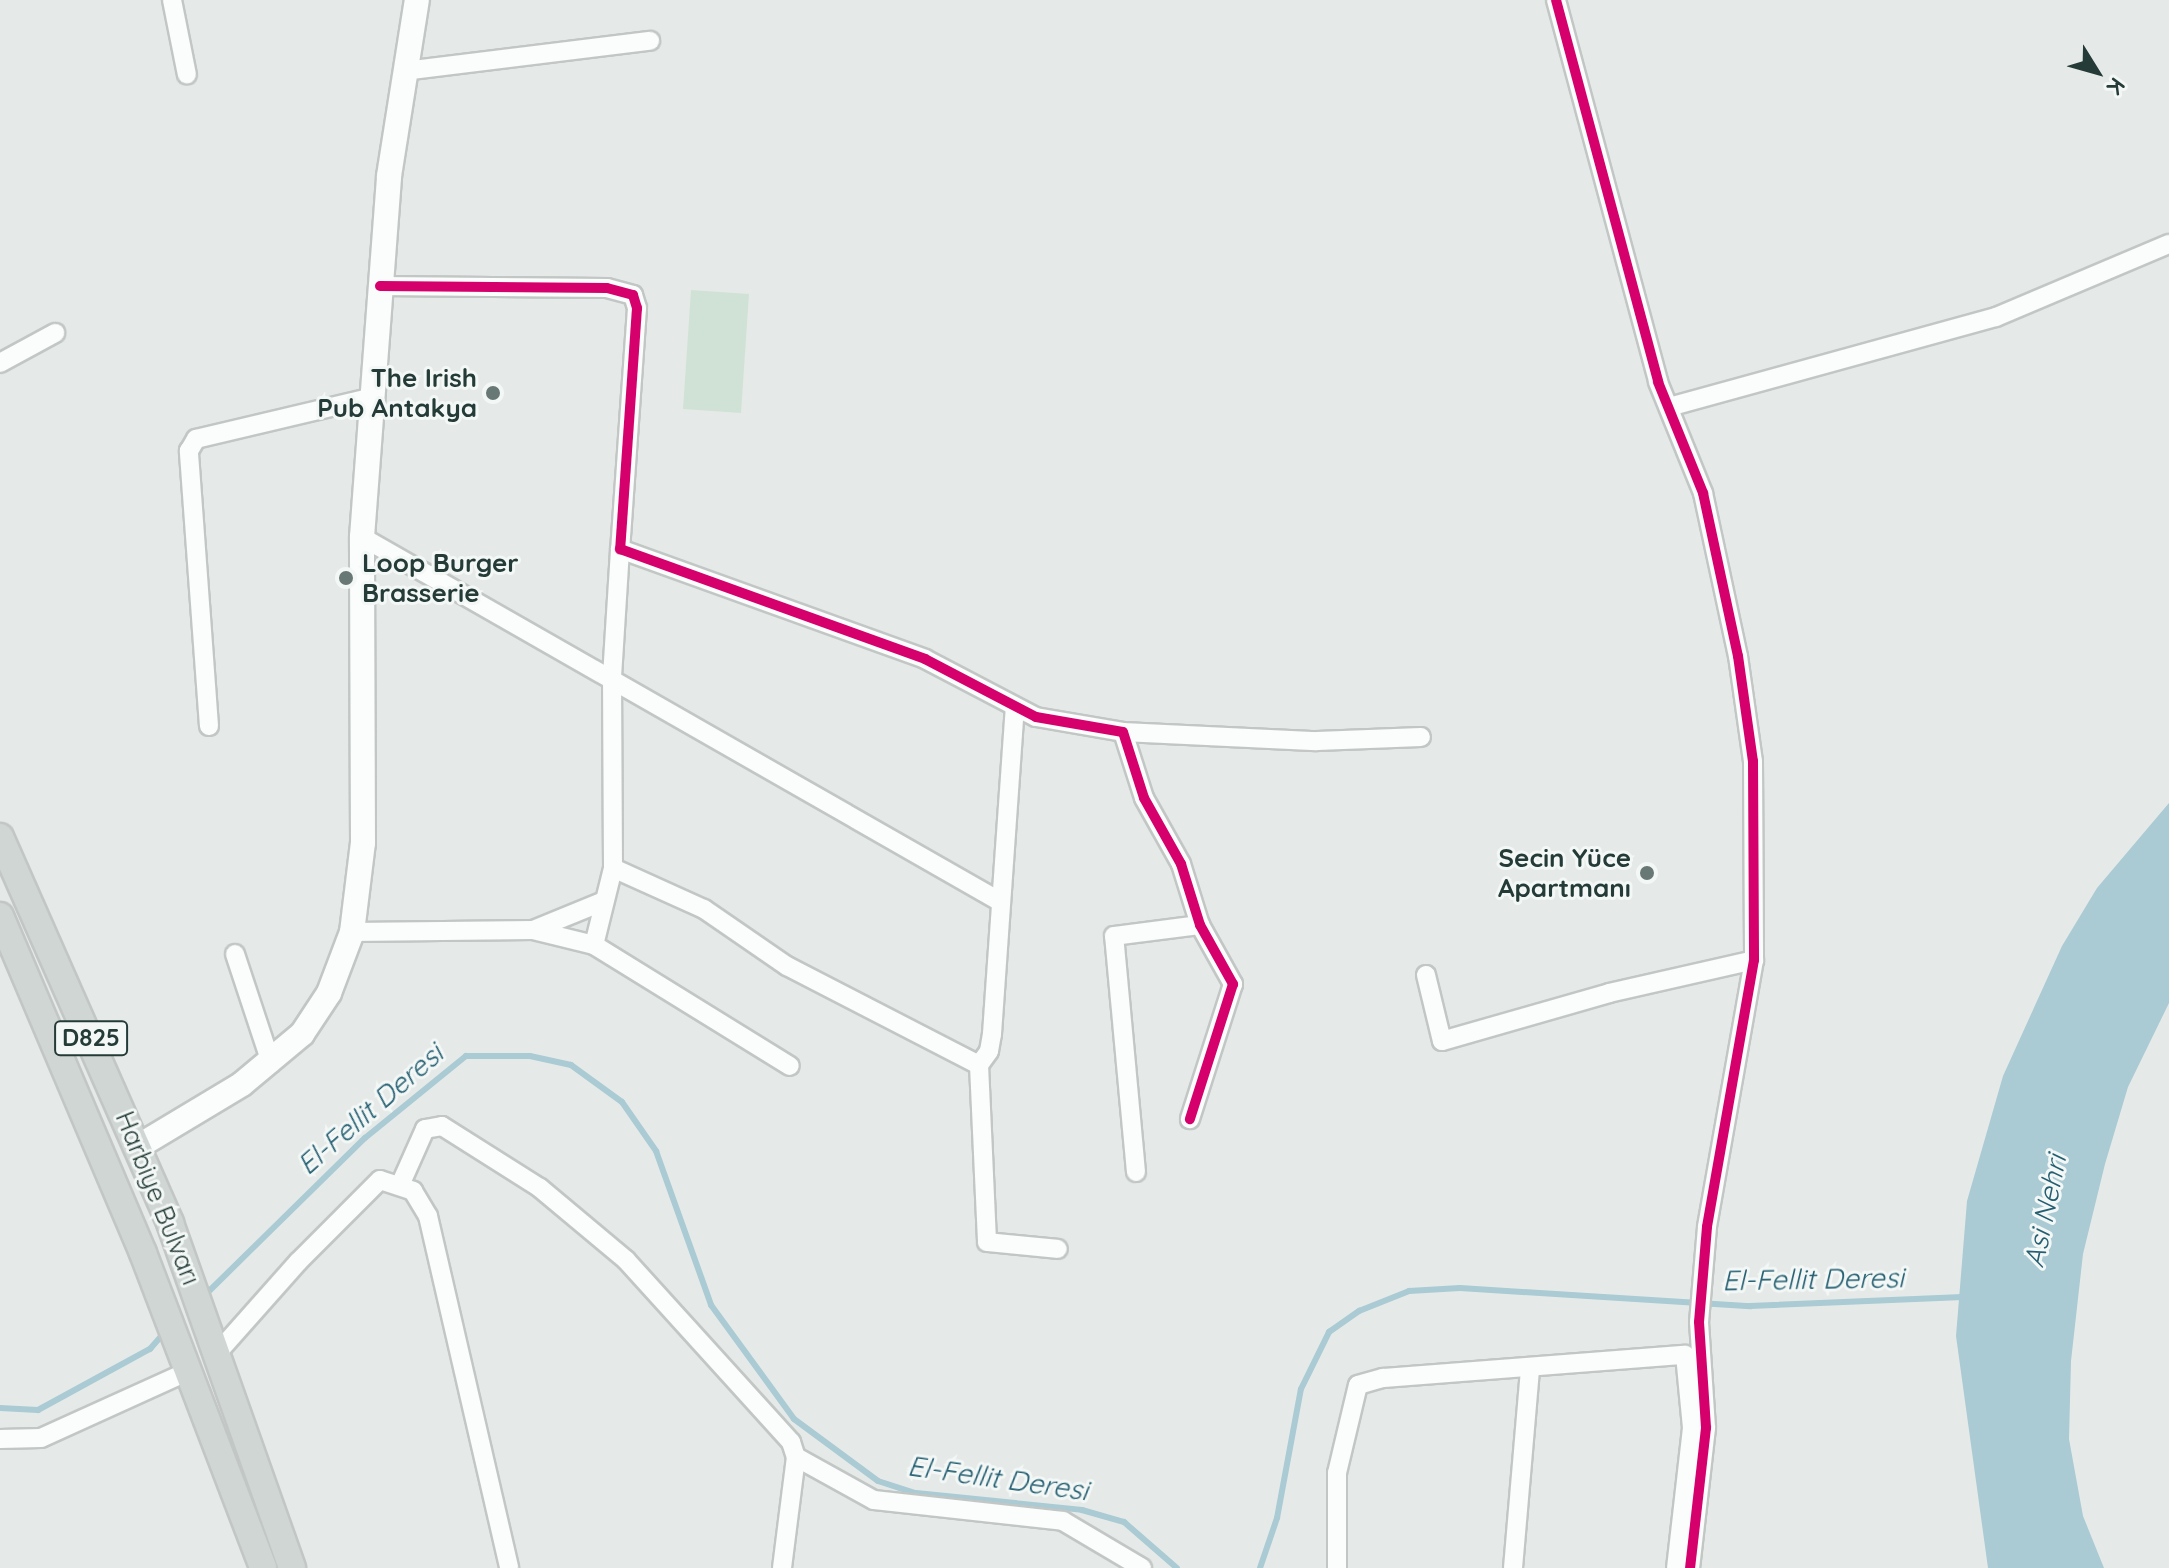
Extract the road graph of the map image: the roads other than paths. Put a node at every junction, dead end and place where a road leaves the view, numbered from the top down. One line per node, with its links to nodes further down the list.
1 (172, 0): 6 (street)
2 (1556, 0): 12 (street)
3 (420, 1): 5 (street)
4 (650, 41): 5 (street)
5 (404, 71): 8 (street)
6 (187, 75)
7 (2169, 244): 12 (street)
8 (380, 286): 11 (street); 14 (street)
9 (55, 333): 10 (street)
10 (0, 363)
11 (373, 397): 13 (street); 17 (street)
12 (1669, 407): 30 (street)
13 (362, 537): 15 (street); 27 (street)
14 (620, 549): 15 (street); 16 (street)
15 (612, 677): 21 (street); 23 (street)
16 (1015, 708): 18 (street); 23 (street)
17 (209, 726)
18 (1123, 732): 19 (street); 25 (street)
19 (1421, 737)
20 (0, 837): 36 (main road, Harbiye Bulvarı / D825)
21 (613, 868): 22 (street); 33 (street)
22 (604, 901): 26 (street); 28 (street)
23 (1001, 902): 33 (street)
24 (0, 916): 42 (main road, Harbiye Bulvarı / D825)
25 (1200, 925): 35 (street); 37 (street)
26 (533, 930): 27 (street); 28 (street)
27 (352, 932): 32 (street)
28 (594, 945): 34 (street)
29 (235, 954): 32 (street)
30 (1754, 960): 31 (street); 53 (street)
31 (1426, 975)
32 (271, 1063): 36 (street)
33 (979, 1065): 39 (street)
34 (790, 1066)
35 (1190, 1119)
36 (139, 1146): 40 (main road, Harbiye Bulvarı / D825)
37 (1136, 1172)
38 (401, 1183): 40 (street); 44 (street); 47 (street)
39 (1058, 1249)
40 (219, 1351): 46 (main road, Harbiye Bulvarı / D825)
41 (1530, 1370): 50 (street); 51 (street); 52 (street)
42 (189, 1371): 43 (street); 45 (main road, Harbiye Bulvarı / D825)
43 (0, 1439)
44 (796, 1457): 48 (street); 49 (street)
45 (263, 1568)
46 (292, 1568)
47 (509, 1568)
48 (782, 1568)
49 (1142, 1568)
50 (1337, 1568)
51 (1513, 1568)
52 (1676, 1568)
53 (1690, 1568)

